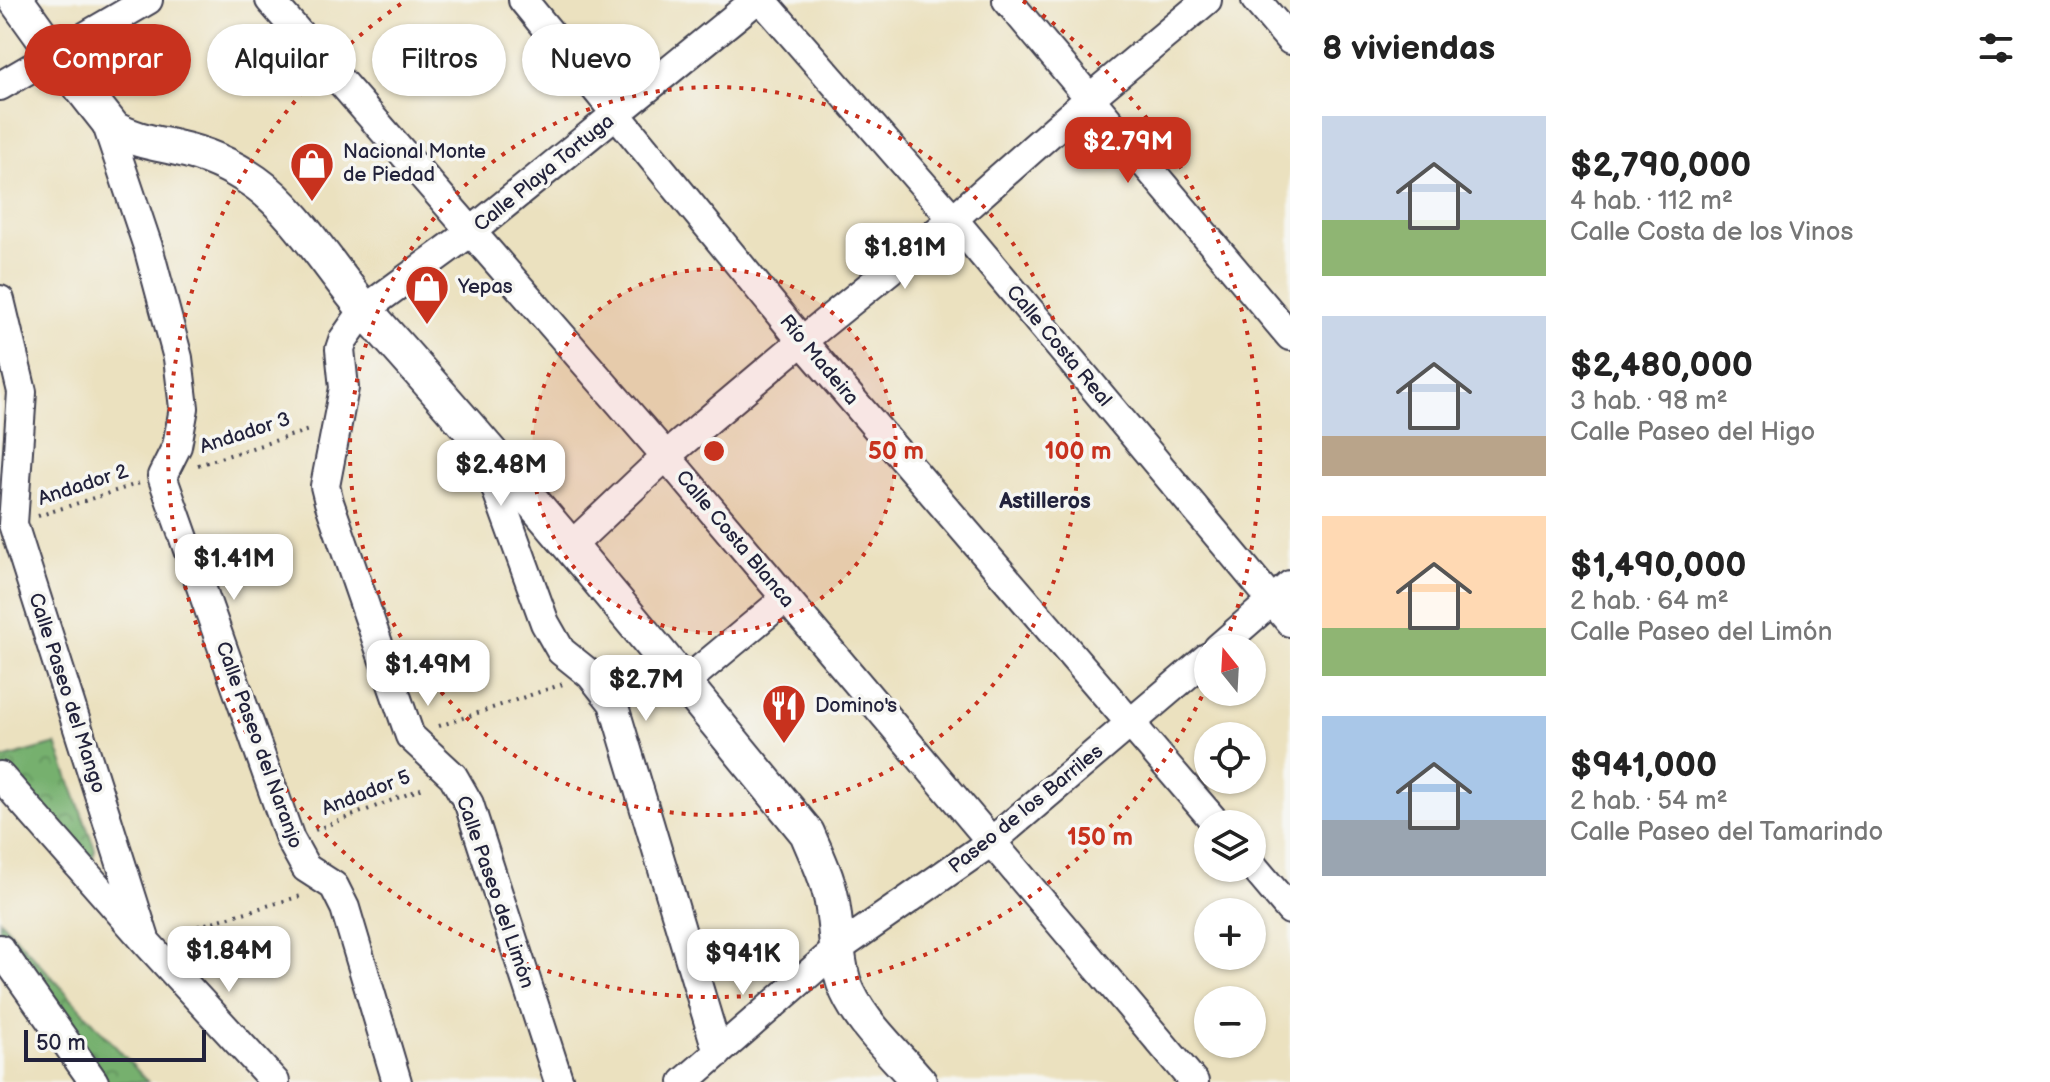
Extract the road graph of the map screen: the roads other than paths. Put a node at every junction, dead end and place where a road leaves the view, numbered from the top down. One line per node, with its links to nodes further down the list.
1 (16, 0): 9 (main road)
2 (148, 0): 10 (street)
3 (270, 0): 19 (street, Calle Costa Blanca)
4 (523, 0): 16 (street, Río Madeira)
5 (759, 0): 16 (street, Calle Playa Tortuga); 18 (street, Calle Costa Real)
6 (1007, 0): 15 (street)
7 (1207, 0): 15 (street)
8 (1256, 0): 11 (street)
9 (33, 24)
10 (105, 24)
11 (1290, 40)
12 (24, 71): 13 (street)
13 (0, 86)
14 (87, 96): 17 (main road)
15 (1090, 98): 18 (street); 22 (street)
16 (618, 114): 19 (street, Calle Playa Tortuga); 23 (street, Río Madeira)
17 (105, 119): 21 (main road); 45 (street, Calle Paseo del Naranjo)
18 (953, 219): 23 (street); 27 (street, Calle Costa Real)
19 (472, 231): 21 (street, Calle Playa Tortuga); 25 (street, Calle Costa Blanca)
20 (0, 300): 39 (street, Calle Paseo del Mango)
21 (364, 310): 24 (main road); 46 (street, Calle Paseo del Limón)
22 (1290, 336)
23 (802, 341): 25 (street); 33 (street, Río Madeira)
24 (476, 434): 26 (main road); 42 (street)
25 (666, 456): 26 (street); 28 (street, Calle Costa Blanca)
26 (571, 546): 32 (main road)
27 (1281, 592): 29 (street, Calle Costa Real); 30 (street)
28 (785, 599): 32 (street); 36 (street, Calle Costa Blanca)
29 (1290, 622)
30 (1234, 634)
31 (1194, 669): 33 (street, Paseo de los Barriles)
32 (684, 683): 41 (main road)
33 (1131, 724): 35 (street, Río Madeira); 36 (street, Paseo de los Barriles)
34 (0, 776): 39 (street)
35 (1205, 810)
36 (991, 842): 41 (street, Paseo de los Barriles); 49 (street, Calle Costa Blanca)
37 (1266, 882): 38 (street)
38 (1290, 910)
39 (146, 942): 44 (street)
40 (0, 949): 43 (street)
41 (836, 950): 42 (street, Paseo de los Barriles); 48 (main road)
42 (718, 1053): 47 (street, Paseo de los Barriles)
43 (94, 1082)
44 (275, 1082)
45 (397, 1082)
46 (559, 1082)
47 (684, 1082)
48 (919, 1082)
49 (1194, 1082)

